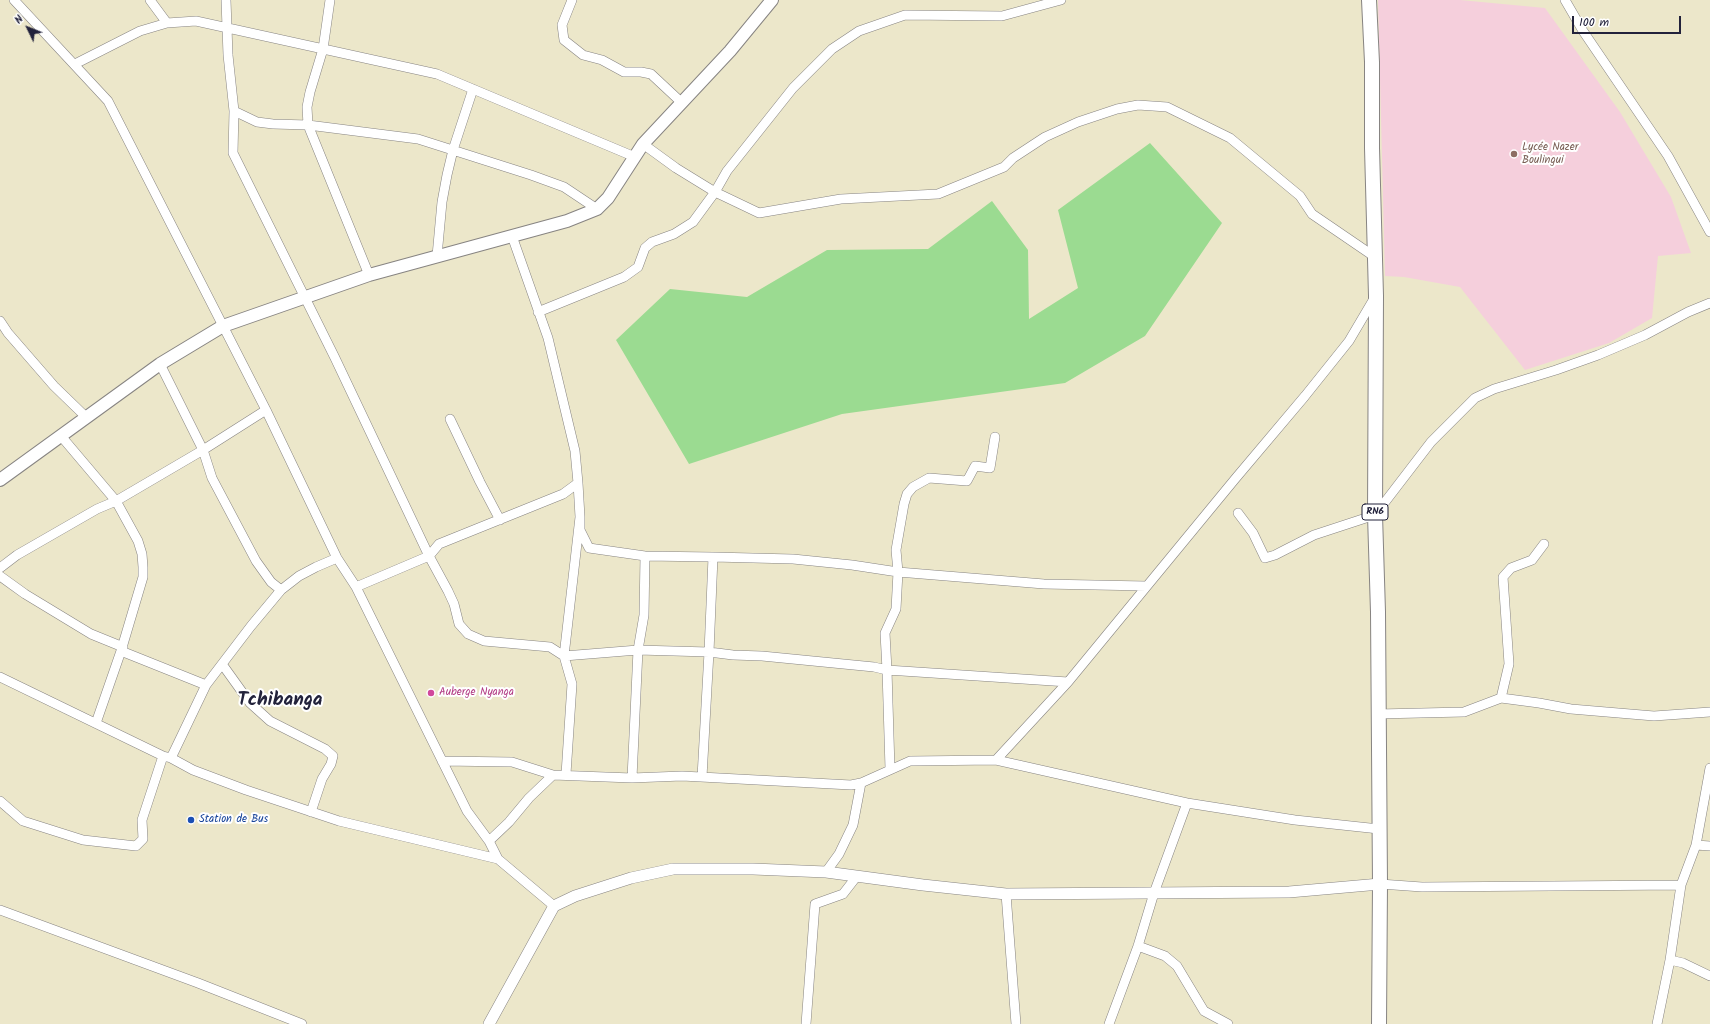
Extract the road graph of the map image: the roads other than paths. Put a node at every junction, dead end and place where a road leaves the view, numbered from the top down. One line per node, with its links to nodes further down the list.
1 (14, 0): 13 (street)
2 (150, 0): 10 (street)
3 (226, 0): 11 (street)
4 (330, 0): 12 (street)
5 (572, 0): 15 (street)
6 (772, 0): 15 (main road)
7 (1062, 0): 21 (street)
8 (1370, 0): 26 (highway, RN6)
9 (1565, 0): 23 (street)
10 (167, 23): 11 (street); 13 (street)
11 (228, 27): 12 (street); 16 (street)
12 (323, 49): 14 (street); 17 (street)
13 (75, 64): 33 (street)
14 (473, 88): 19 (street); 20 (street)
15 (681, 102): 18 (main road)
16 (234, 111): 17 (street); 29 (street)
17 (308, 125): 19 (street); 27 (street)
18 (643, 144): 20 (main road); 21 (street)
19 (453, 150): 22 (street); 25 (street)
20 (635, 157): 22 (main road)
21 (715, 192): 26 (street); 31 (street)
22 (597, 209): 24 (main road)
23 (1710, 232)
24 (512, 236): 25 (main road); 31 (street)
25 (437, 256): 27 (main road)
26 (1375, 257): 28 (highway, RN6)
27 (370, 275): 29 (main road)
28 (1376, 296): 45 (highway, RN6); 56 (street)
29 (305, 297): 33 (main road); 49 (street)
30 (1710, 302): 45 (street)
31 (538, 312): 42 (street)
32 (0, 321): 36 (street)
33 (223, 326): 34 (main road); 35 (street)
34 (160, 364): 36 (main road); 40 (street)
35 (266, 410): 40 (street); 52 (street)
36 (86, 417): 38 (main road)
37 (450, 419): 47 (street)
38 (61, 436): 41 (main road); 43 (street)
39 (995, 437): 54 (street)
40 (202, 450): 43 (street); 58 (street)
41 (0, 480)
42 (578, 483): 46 (street); 47 (street)
43 (116, 501): 53 (street); 59 (street)
44 (1238, 513): 45 (street)
45 (1375, 515): 71 (highway, RN6)
46 (580, 517): 50 (street); 62 (street)
47 (500, 520): 49 (street)
48 (1544, 544): 69 (street)
49 (429, 556): 57 (street); 62 (street)
50 (646, 556): 51 (street); 60 (street)
51 (714, 557): 54 (street); 61 (street)
52 (337, 558): 57 (street); 58 (street)
53 (0, 568)
54 (898, 572): 56 (street); 64 (street)
55 (0, 576): 59 (street)
56 (1146, 586): 66 (street)
57 (356, 587): 75 (street)
58 (281, 590): 63 (street)
59 (122, 649): 68 (street); 72 (street)
60 (638, 650): 61 (street); 62 (street); 80 (street)
61 (709, 652): 64 (street); 81 (street)
62 (564, 656): 78 (street)
63 (222, 664): 68 (street); 85 (street)
64 (887, 670): 66 (street); 77 (street)
65 (0, 677): 67 (street)
66 (1068, 682): 74 (street)
67 (4, 685): 72 (street)
68 (206, 685): 73 (street)
69 (1500, 698): 70 (street); 71 (street)
70 (1710, 712)
71 (1378, 714): 86 (highway, RN6)
72 (96, 723): 73 (street)
73 (167, 757): 83 (street); 85 (street)
74 (996, 760): 77 (street); 84 (street)
75 (442, 761): 79 (street); 87 (street)
76 (1710, 768): 88 (street)
77 (890, 769): 82 (street)
78 (566, 774): 79 (street); 80 (street)
79 (553, 775): 87 (street)
80 (632, 778): 81 (street)
81 (702, 778): 82 (street)
82 (861, 783): 91 (street)
83 (0, 801)
84 (1187, 803): 86 (street); 95 (street)
85 (311, 812): 90 (street)
86 (1379, 829): 93 (highway, RN6)
87 (489, 841): 90 (street)
88 (1696, 845): 89 (street); 94 (street)
89 (1710, 846)
90 (498, 859): 97 (street)
91 (826, 872): 92 (street); 97 (street)
92 (858, 876): 96 (street); 104 (street)
93 (1380, 884): 94 (street); 95 (street); 108 (highway, RN6)
94 (1681, 885): 100 (street)
95 (1154, 893): 96 (street); 99 (street)
96 (1006, 894): 105 (street)
97 (554, 906): 103 (street)
98 (0, 910): 102 (street)
99 (1138, 946): 106 (street); 107 (street)
100 (1670, 960): 101 (street); 109 (street)
101 (1710, 976)
102 (302, 1024)
103 (489, 1024)
104 (806, 1024)
105 (1016, 1024)
106 (1109, 1024)
107 (1228, 1024)
108 (1379, 1024)
109 (1657, 1024)

